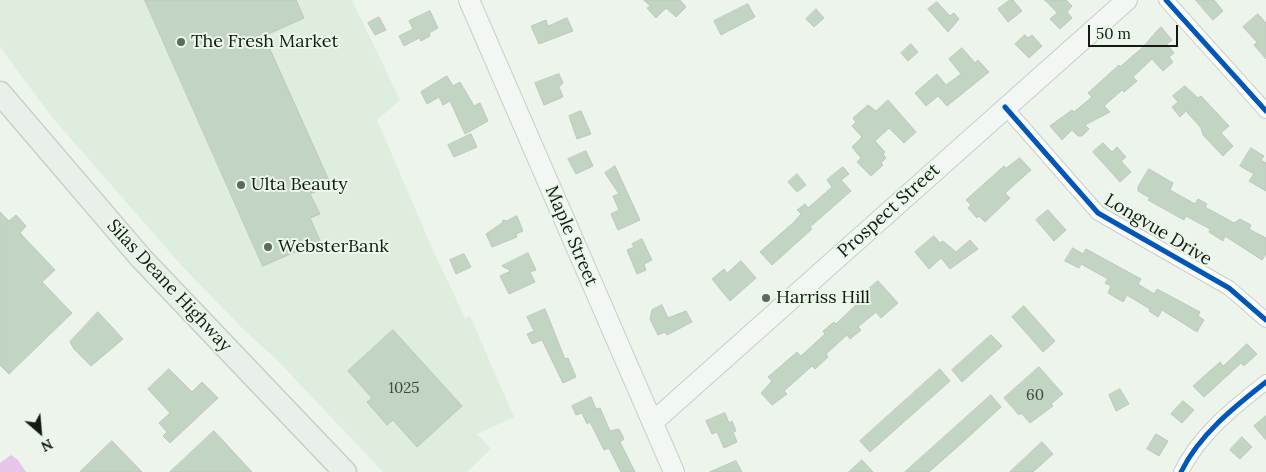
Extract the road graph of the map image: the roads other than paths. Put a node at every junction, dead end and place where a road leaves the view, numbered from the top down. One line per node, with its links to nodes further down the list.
1 (469, 0): 9 (main road, Maple Street)
2 (1128, 0): 5 (main road, Prospect Street)
3 (1166, 0): 6 (street)
4 (0, 93): 10 (main road, Silas Deane Highway)
5 (1005, 108): 7 (street, Longvue Drive); 9 (main road, Prospect Street)
6 (1266, 111)
7 (1266, 320)
8 (1266, 382): 12 (street)
9 (652, 422): 11 (main road, Maple Street)
10 (345, 472)
11 (674, 472)
12 (1181, 472)

